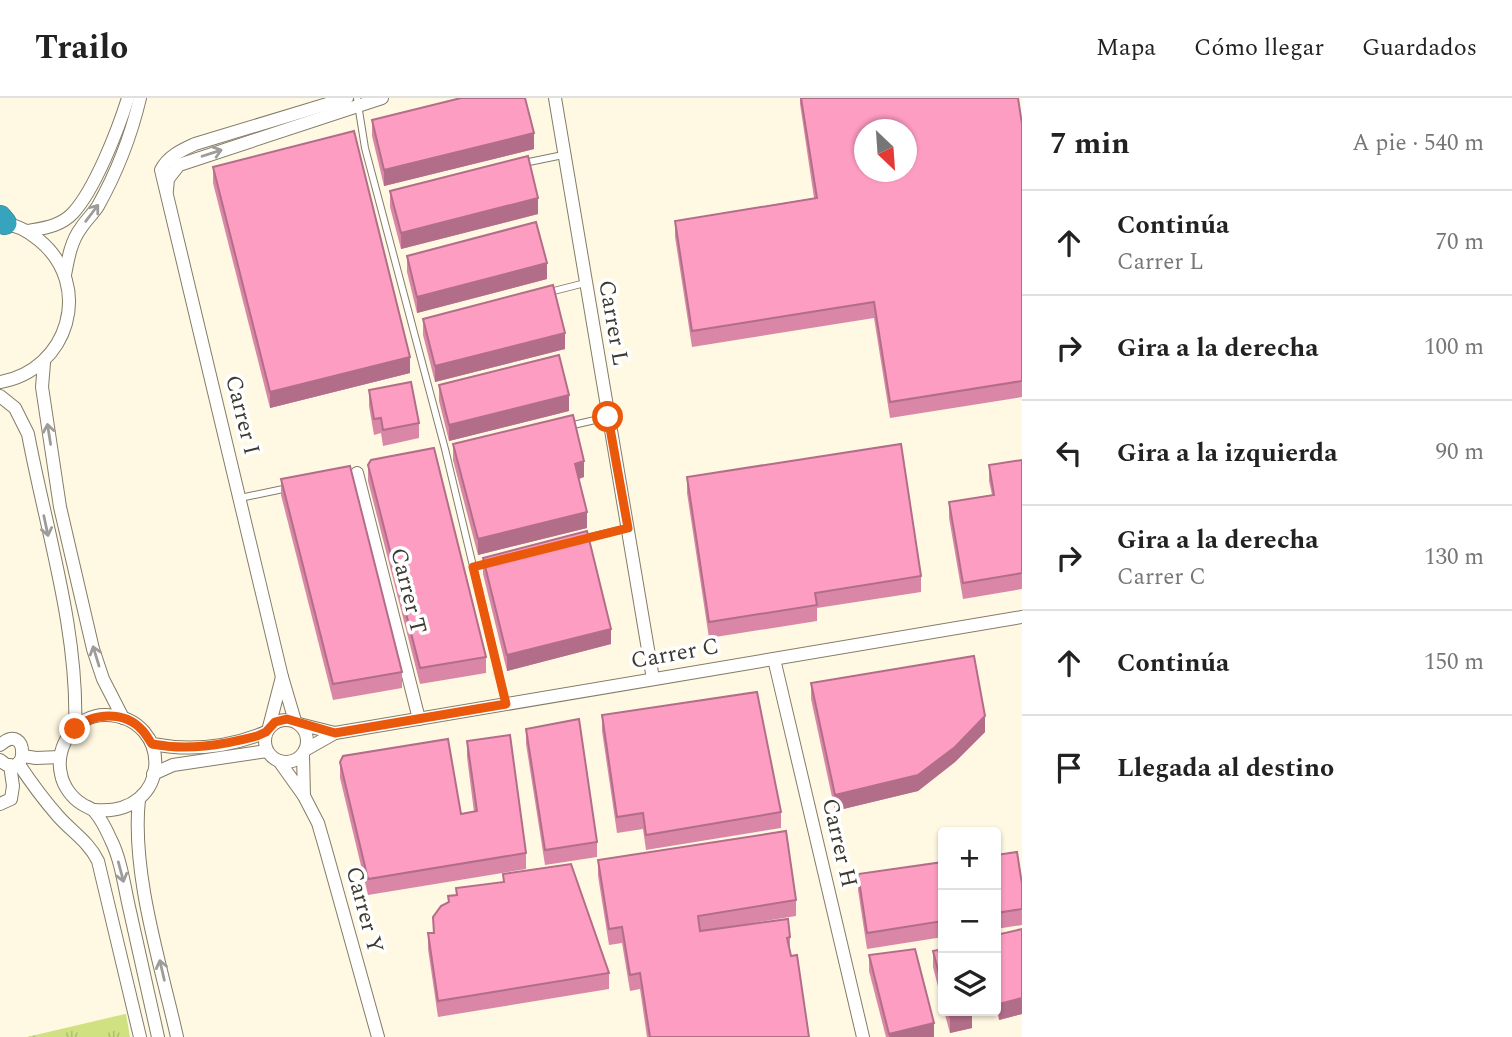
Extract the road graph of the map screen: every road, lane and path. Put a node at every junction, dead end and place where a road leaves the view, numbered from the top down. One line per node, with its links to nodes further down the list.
1 (128, 98): 15 (street)
2 (140, 98): 16 (street, one-way to 2)
3 (347, 98): 11 (street, Carrer I)
4 (383, 98): 6 (street)
5 (555, 98): 9 (street, Carrer L)
6 (358, 103): 8 (lane); 11 (street, one-way to 6)
7 (375, 124): 8 (lane)
8 (362, 128): 13 (lane)
9 (563, 155): 10 (lane); 17 (street, Carrer L)
10 (510, 166)
11 (167, 194): 30 (street, Carrer I)
12 (391, 194): 13 (lane)
13 (378, 197): 20 (lane)
14 (2, 221): 15 (street)
15 (28, 231): 16 (street)
16 (65, 275): 21 (street)
17 (585, 283): 18 (lane); 24 (street, Carrer L)
18 (537, 295)
19 (425, 322): 20 (lane)
20 (412, 325): 27 (lane)
21 (44, 363): 22 (street); 40 (street, one-way to 21)
22 (0, 382)
23 (0, 396): 43 (street, one-way to 43)
24 (608, 417): 25 (lane); 31 (street, Carrer L)
25 (554, 429)
26 (460, 450): 27 (lane)
27 (446, 453): 34 (lane)
28 (357, 473): 41 (street, Carrer T)
29 (292, 487): 30 (lane)
30 (240, 499): 37 (street, Carrer I)
31 (628, 528): 32 (lane); 38 (street, Carrer L)
32 (576, 541)
33 (486, 563): 34 (lane)
34 (473, 567): 39 (lane)
35 (1022, 617): 36 (street, Carrer C)
36 (774, 659): 38 (street, Carrer C); 62 (street, Carrer H)
37 (282, 677): 42 (street, Carrer I); 44 (street, Carrer I)
38 (653, 679): 39 (street, Carrer C)
39 (506, 704): 41 (street, Carrer C)
40 (123, 718): 43 (street); 46 (street)
41 (419, 719): 45 (street, Carrer C)
42 (297, 723): 44 (street); 45 (street, Carrer C); 49 (street)
43 (75, 729): 50 (street)
44 (267, 730): 46 (street); 48 (street)
45 (335, 733): 49 (street, Carrer C)
46 (152, 744): 53 (street)
47 (0, 745): 51 (street)
48 (267, 751): 52 (street); 53 (street)
49 (304, 753): 52 (street); 54 (street, Carrer Y)
50 (60, 757): 51 (street); 57 (street)
51 (13, 761): 56 (street); 58 (street)
52 (279, 761): 54 (street, Carrer Y)
53 (153, 774): 55 (street)
54 (304, 796): 61 (street, Carrer Y)
55 (139, 799): 57 (street); 60 (street, one-way to 55)
56 (0, 803)
57 (94, 810): 59 (street, one-way to 59)
58 (140, 1037)
59 (158, 1037)
60 (177, 1037)
61 (378, 1037)
62 (863, 1037)

